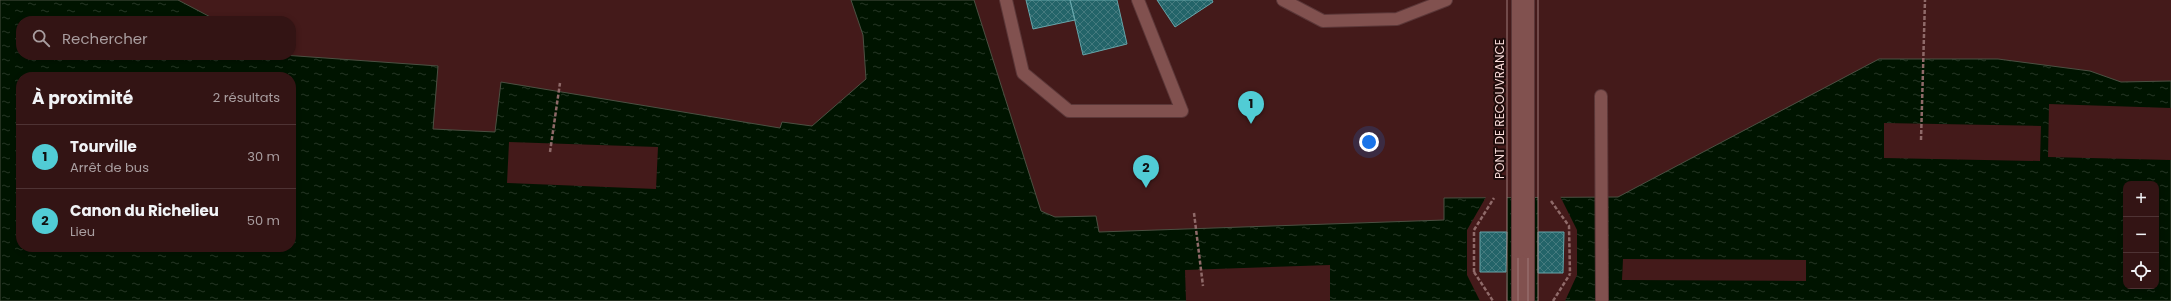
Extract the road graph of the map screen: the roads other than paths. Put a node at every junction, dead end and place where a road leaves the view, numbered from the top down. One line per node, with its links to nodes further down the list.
1 (1006, 0): 2 (main road)
2 (1138, 0)
3 (1283, 0): 4 (main road)
4 (1446, 0)
5 (1518, 0): 8 (main road, PONT DE RECOUVRANCE, bridge)
6 (1528, 0): 9 (main road, bridge)
7 (1602, 96): 10 (main road)
8 (1518, 301)
9 (1528, 301)
10 (1602, 301)

